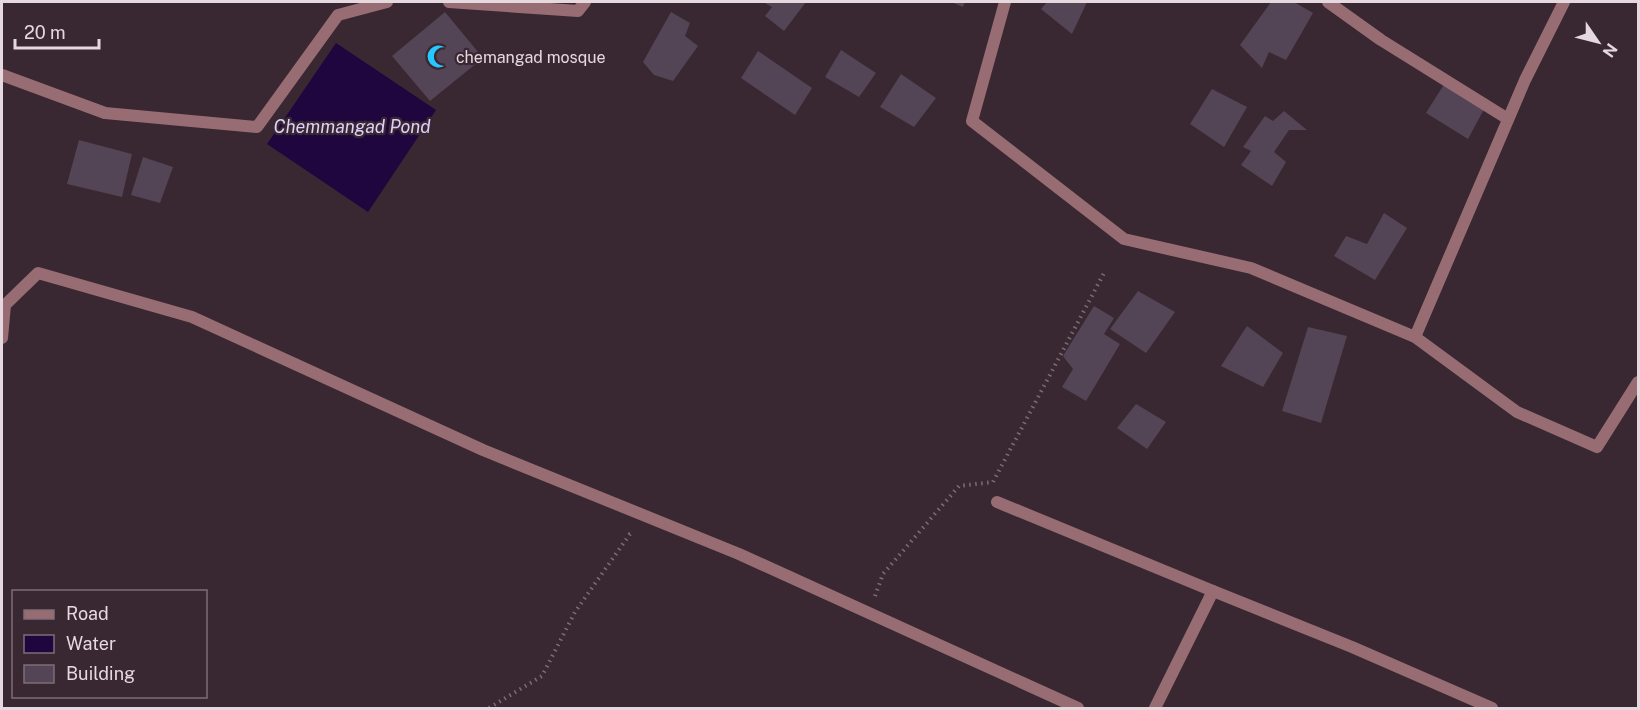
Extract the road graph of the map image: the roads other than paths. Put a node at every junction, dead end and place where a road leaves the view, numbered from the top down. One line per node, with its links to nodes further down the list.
1 (387, 2): 7 (street)
2 (449, 2): 3 (street)
3 (585, 2)
4 (1005, 2): 9 (street)
5 (1328, 2): 8 (street)
6 (1564, 2): 8 (street)
7 (2, 75)
8 (1508, 119): 9 (street)
9 (1415, 337): 11 (street)
10 (2, 338): 14 (street)
11 (1638, 382)
12 (997, 502): 13 (street)
13 (1214, 591): 15 (street); 16 (street)
14 (1078, 708)
15 (1155, 708)
16 (1492, 708)

